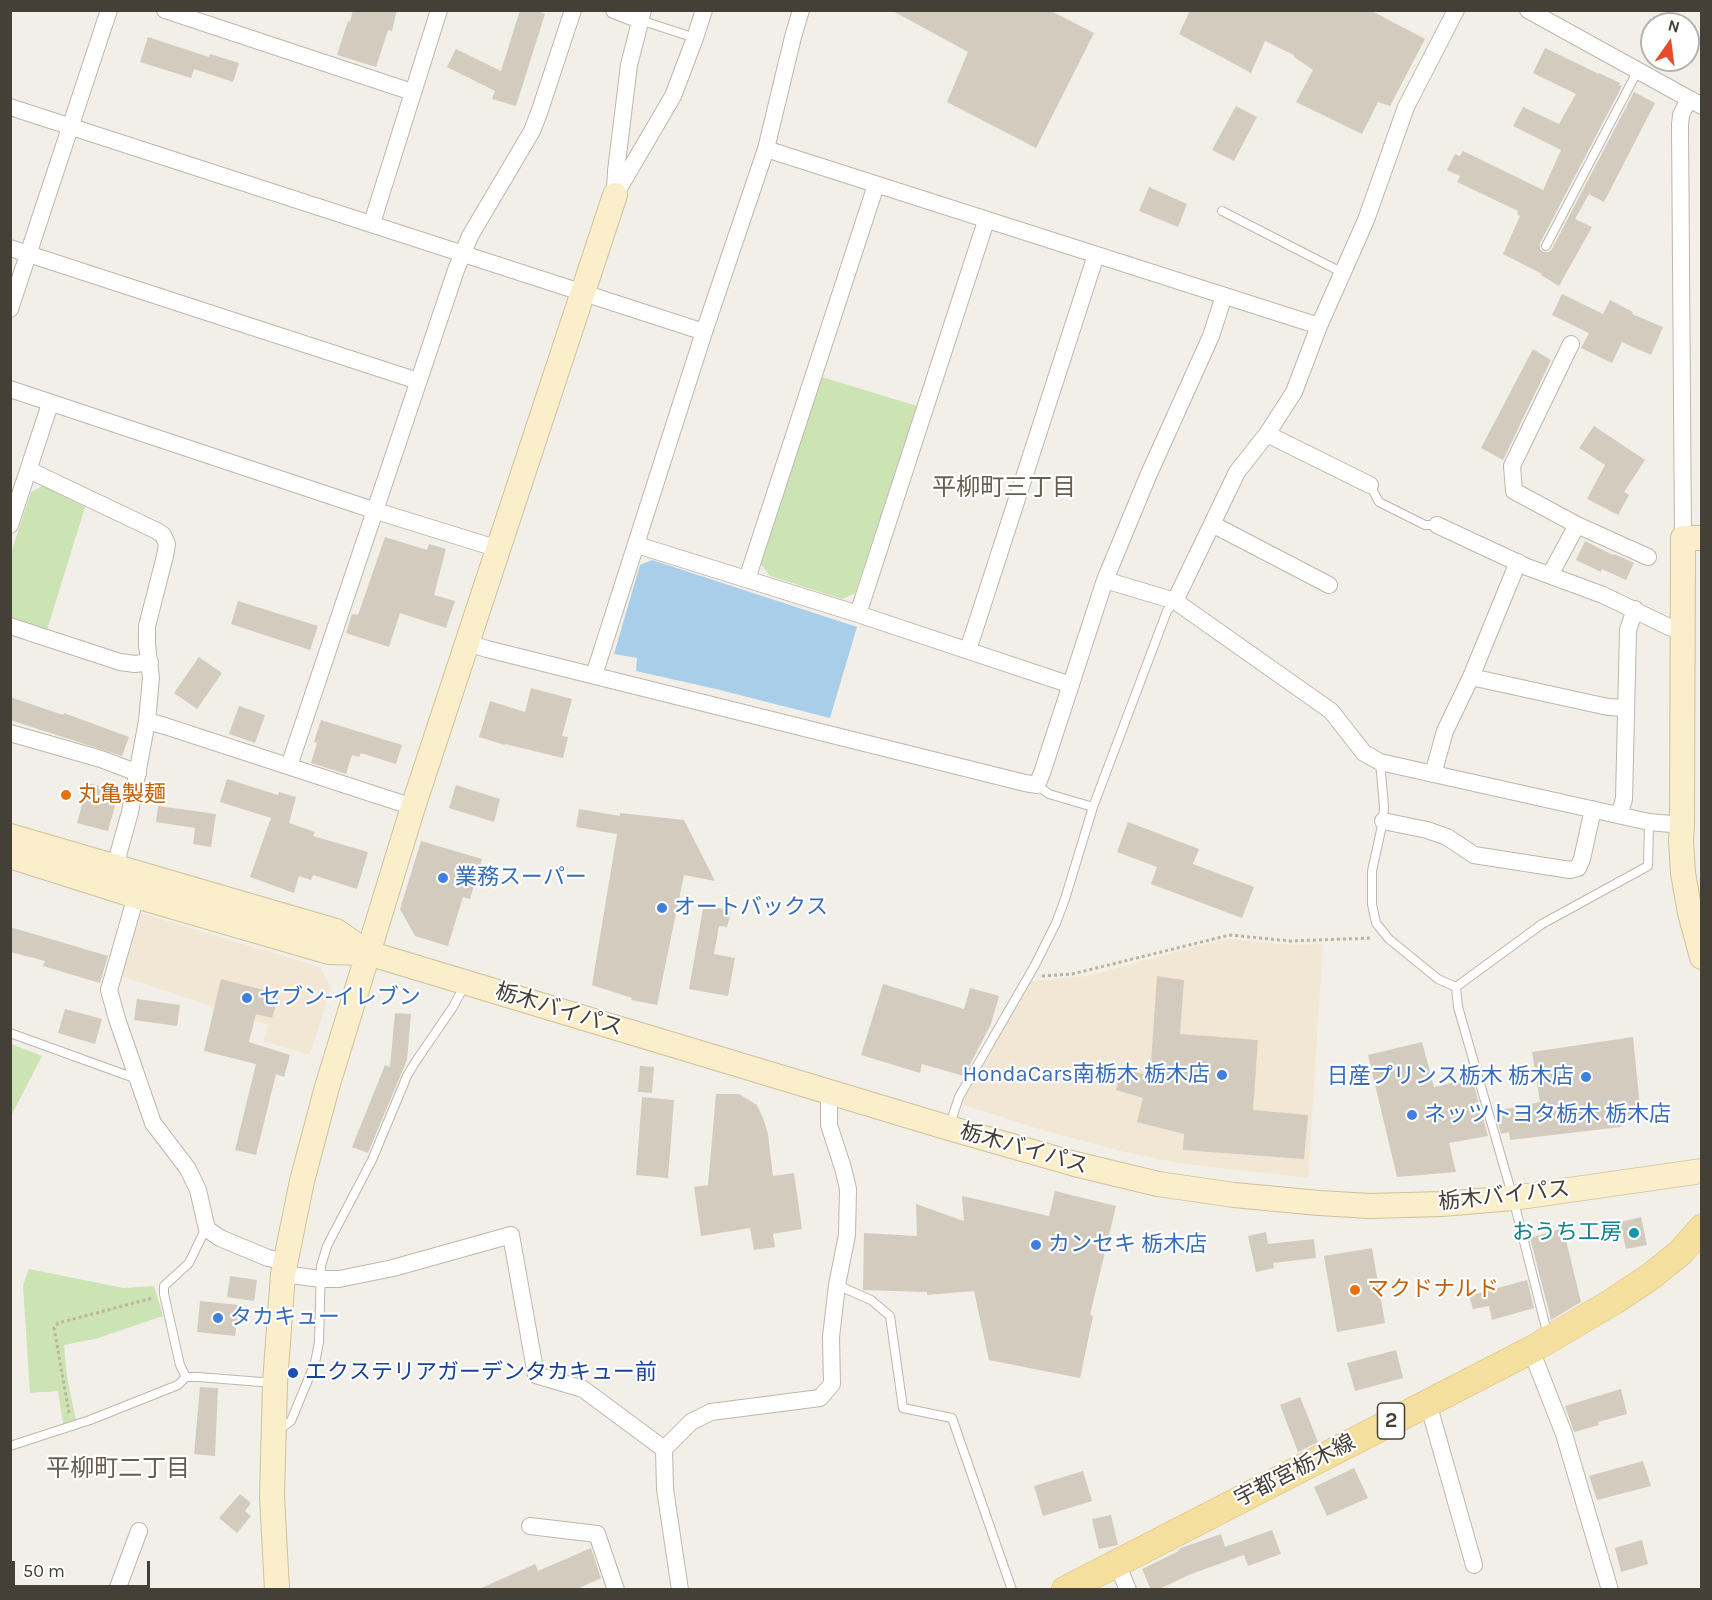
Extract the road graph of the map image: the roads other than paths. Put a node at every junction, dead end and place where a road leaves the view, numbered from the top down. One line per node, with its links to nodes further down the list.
1 (110, 10): 16 (street)
2 (165, 10): 13 (street)
3 (439, 10): 13 (street)
4 (573, 10): 26 (street)
5 (614, 10): 10 (street)
6 (704, 10): 11 (street)
7 (801, 10): 17 (street)
8 (1456, 10): 28 (street)
9 (1528, 10): 12 (street)
10 (642, 15): 11 (lane); 19 (street)
11 (695, 38): 19 (street)
12 (1638, 70): 14 (street); 23 (lane)
13 (412, 92): 22 (street)
14 (1695, 102): 47 (street)
15 (10, 107): 16 (street)
16 (72, 127): 22 (street); 25 (street)
17 (766, 150): 18 (street); 33 (street)
18 (876, 185): 21 (street); 53 (street)
19 (615, 195): 29 (main road)
20 (1222, 211): 28 (lane)
21 (986, 221): 27 (street); 58 (street)
22 (372, 223): 26 (street)
23 (1546, 246)
24 (10, 248): 25 (street)
25 (29, 254): 31 (street); 35 (street)
26 (462, 254): 29 (street); 35 (street)
27 (1096, 255): 30 (street); 62 (street)
28 (1343, 273): 32 (street)
29 (582, 292): 33 (street); 49 (main road)
30 (1224, 296): 32 (street); 54 (street)
31 (10, 309)
32 (1319, 326): 38 (street)
33 (704, 332): 48 (street)
34 (1571, 344): 46 (street)
35 (418, 381): 42 (street)
36 (10, 389): 37 (street)
37 (50, 404): 39 (street); 42 (street)
38 (1268, 434): 40 (street); 43 (street)
39 (29, 470): 41 (street); 63 (street)
40 (1370, 485): 45 (lane)
41 (13, 508): 44 (street)
42 (376, 511): 49 (street); 71 (street)
43 (1212, 524): 55 (street); 56 (street)
44 (10, 525)
45 (1437, 525): 51 (street)
46 (1577, 525): 50 (street); 52 (street)
47 (1692, 538): 60 (main road)
48 (637, 545): 53 (street); 64 (street)
49 (499, 549): 61 (main road)
50 (1648, 557)
51 (1518, 562): 52 (street); 65 (street)
52 (1550, 575): 57 (street)
53 (747, 579): 58 (street)
54 (1105, 580): 56 (street); 66 (street)
55 (1329, 585)
56 (1175, 601): 70 (street); 76 (lane)
57 (1635, 609): 60 (street); 67 (street)
58 (858, 614): 62 (street)
59 (10, 626): 63 (street)
60 (1682, 631): 81 (main road)
61 (468, 643): 64 (street); 75 (main road)
62 (968, 650): 66 (street)
63 (150, 662): 68 (street)
64 (594, 675): 74 (street)
65 (1471, 677): 67 (street); 73 (street)
66 (1071, 685): 74 (street)
67 (1626, 708): 78 (street)
68 (147, 721): 71 (street); 72 (street)
69 (10, 733): 72 (street)
70 (1380, 762): 73 (street); 79 (lane)
71 (289, 766): 75 (street)
72 (138, 773): 83 (street)
73 (1433, 774): 77 (street)
74 (1037, 785): 76 (lane)
75 (413, 807): 85 (main road)
76 (1093, 807): 92 (lane)
77 (1593, 809): 78 (street); 79 (street)
78 (1619, 815): 80 (street)
79 (1383, 821): 88 (lane)
80 (1649, 822): 81 (street); 88 (lane)
81 (1692, 826): 86 (main road)
82 (14, 848): 83 (main road, 栃木バイパス); 84 (main road, 栃木バイパス)
83 (115, 866): 85 (main road, 栃木バイパス)
84 (136, 896): 85 (main road, 栃木バイパス); 90 (street)
85 (368, 953): 87 (main road, 栃木バイパス); 97 (main road)
86 (1701, 957)
87 (463, 981): 91 (main road, 栃木バイパス); 98 (lane)
88 (1456, 987): 94 (lane)
89 (10, 1033): 90 (lane)
90 (139, 1080): 96 (street)
91 (829, 1091): 92 (main road, 栃木バイパス); 99 (street)
92 (949, 1128): 94 (main road, 栃木バイパス)
93 (1701, 1171): 94 (main road, 栃木バイパス)
94 (1513, 1198): 100 (lane)
95 (1701, 1228): 100 (main road, 宇都宮栃木線 / 2)
96 (207, 1229): 97 (street); 101 (lane)
97 (284, 1268): 98 (street); 102 (main road)
98 (321, 1279): 104 (lane); 106 (street)
99 (837, 1285): 106 (street); 115 (lane)
100 (1540, 1344): 103 (main road, 宇都宮栃木線 / 2); 118 (street)
101 (186, 1377): 102 (lane); 105 (lane)
102 (275, 1383): 104 (main road)
103 (1428, 1403): 109 (main road, 宇都宮栃木線 / 2); 110 (street)
104 (273, 1434): 112 (main road)
105 (10, 1446)
106 (664, 1449): 114 (street)
107 (530, 1526): 113 (street)
108 (139, 1531): 111 (street)
109 (1117, 1563): 116 (main road, 宇都宮栃木線 / 2); 117 (street)
110 (1474, 1565)
111 (117, 1590)
112 (277, 1590)
113 (616, 1590)
114 (680, 1590)
115 (1012, 1590)
116 (1065, 1590)
117 (1128, 1590)
118 (1610, 1590)

